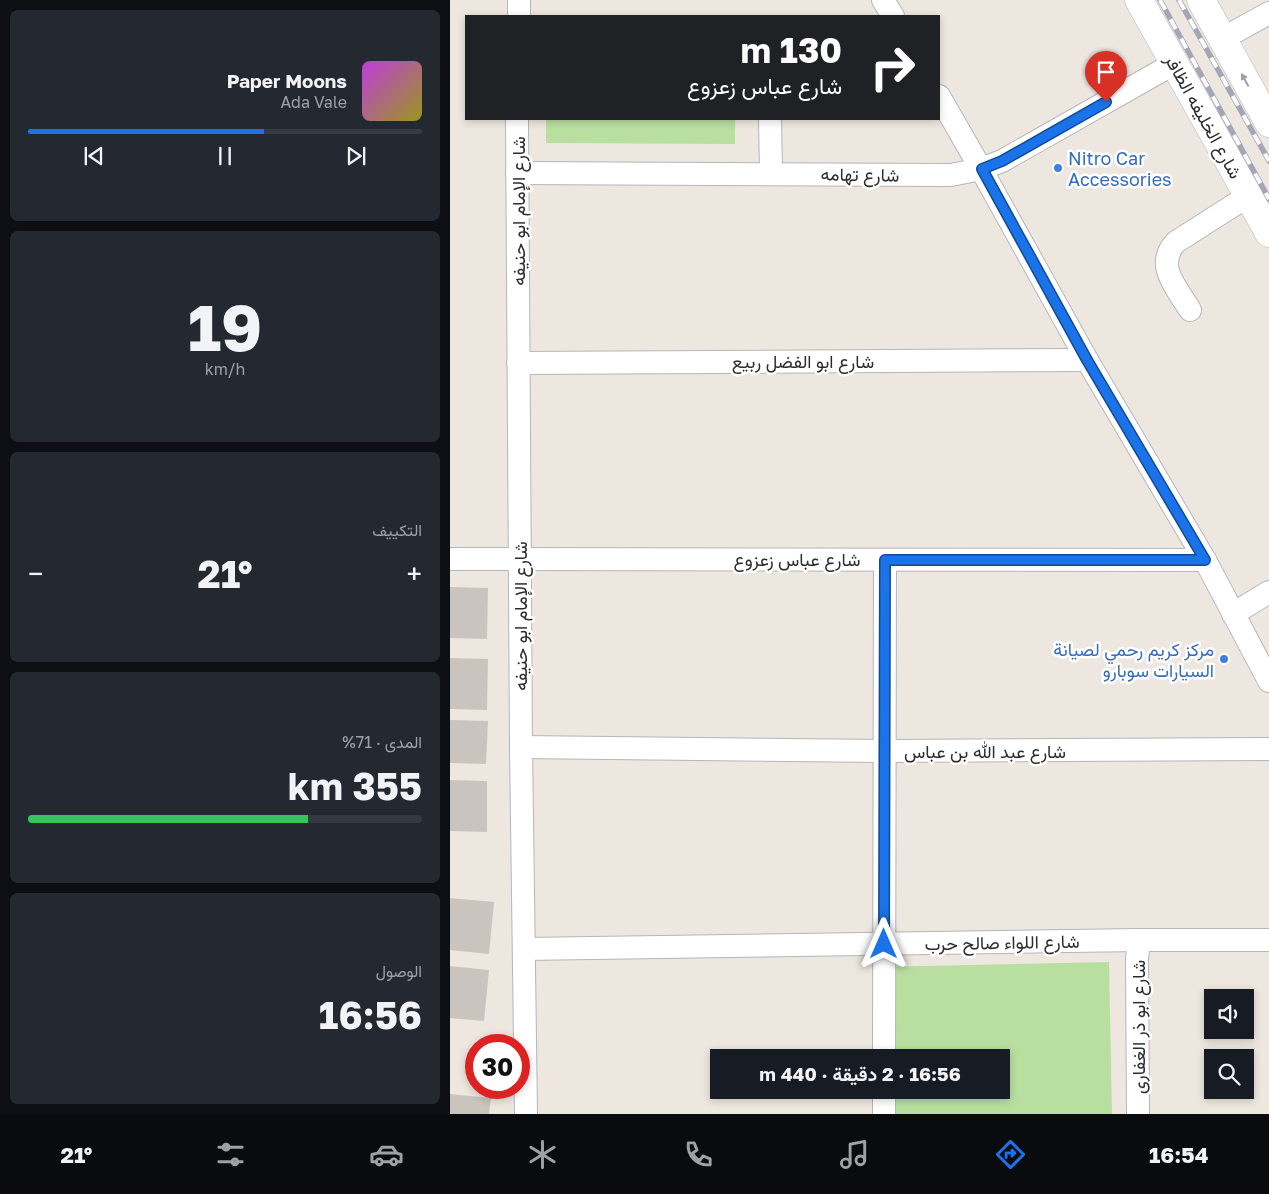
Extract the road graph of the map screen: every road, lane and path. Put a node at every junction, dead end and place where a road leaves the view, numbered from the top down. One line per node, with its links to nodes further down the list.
1 (519, 0): 6 (street)
2 (883, 0): 7 (street)
3 (1139, 0): 9 (street, شارع الخليفه الظافر)
4 (1201, 0): 8 (street)
5 (1269, 13): 8 (street)
6 (519, 15)
7 (892, 15)
8 (1222, 39): 13 (street, one-way to 8)
9 (1175, 63): 14 (street, شارع تهامه); 17 (street, شارع الخليفه الظافر)
10 (940, 98): 14 (street)
11 (517, 120): 15 (street, شارع الإمام ابو حنيفه)
12 (770, 120): 16 (street)
13 (1269, 123)
14 (982, 169): 16 (street, شارع تهامه); 20 (street)
15 (517, 173): 16 (street, شارع تهامه); 21 (street, شارع الإمام ابو حنيفه)
16 (771, 173)
17 (1248, 196): 18 (street, شارع الخليفه الظافر); 19 (street)
18 (1269, 233)
19 (1190, 310)
20 (1087, 360): 21 (street, شارع ابو الفضل ربيع); 25 (street)
21 (518, 363): 23 (street, شارع الإمام ابو حنيفه)
22 (450, 559): 23 (street, شارع عباس زعزوع)
23 (520, 559): 24 (street, شارع عباس زعزوع); 29 (street, شارع الإمام ابو حنيفه)
24 (885, 560): 25 (street, شارع عباس زعزوع); 31 (street)
25 (1205, 560): 27 (street)
26 (1269, 592): 27 (street)
27 (1233, 614): 28 (street)
28 (1269, 681)
29 (521, 747): 31 (street, شارع عبد الله بن عباس); 35 (street, شارع الإمام ابو حنيفه)
30 (1269, 749): 31 (street, شارع عبد الله بن عباس)
31 (885, 751): 34 (street)
32 (1139, 940): 33 (street, شارع اللواء صالح حرب); 34 (street, شارع اللواء صالح حرب); 40 (street, شارع ابو ذر الغفارى)
33 (1269, 940)
34 (884, 944): 35 (street, شارع اللواء صالح حرب); 36 (street)
35 (524, 949): 38 (street, شارع الإمام ابو حنيفه)
36 (884, 1049)
37 (884, 1099): 39 (street)
38 (526, 1114)
39 (884, 1114)
40 (1138, 1114)

